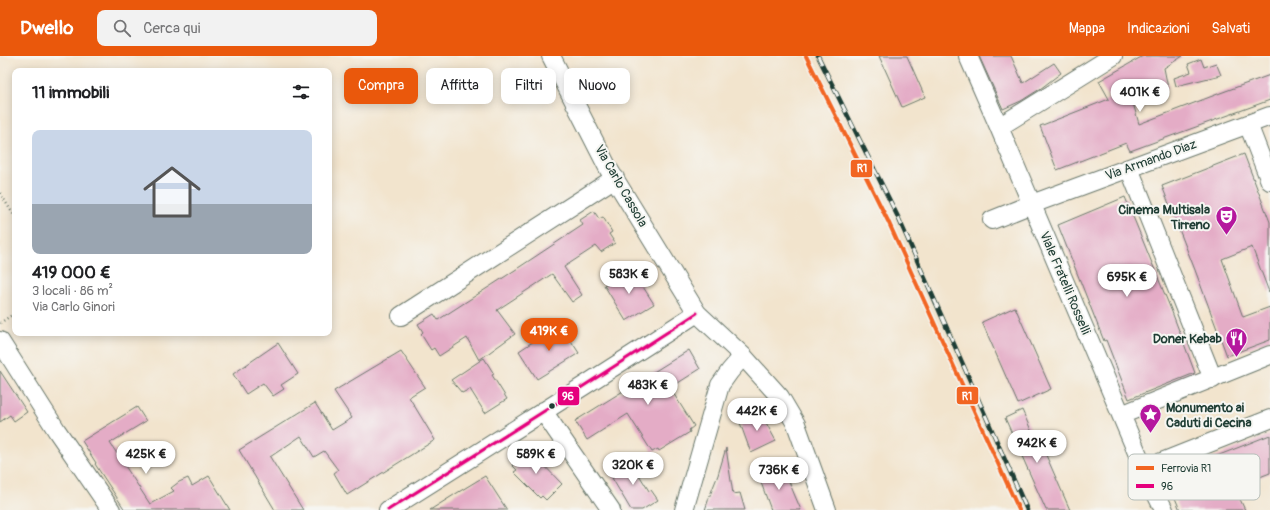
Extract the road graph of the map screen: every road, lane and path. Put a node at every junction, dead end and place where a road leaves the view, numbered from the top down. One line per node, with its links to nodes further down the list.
1 (551, 56): 8 (street, Via Carlo Cassola)
2 (968, 56): 6 (street, Viale Fratelli Rosselli)
3 (1113, 56): 6 (street)
4 (1270, 116): 5 (street, Via Armando Diaz)
5 (1248, 124): 7 (street, Via Armando Diaz); 9 (street)
6 (999, 127): 11 (street, Viale Fratelli Rosselli)
7 (1129, 168): 11 (street, Via Armando Diaz); 21 (street)
8 (615, 178): 14 (street, Via Carlo Cassola); 16 (street)
9 (1270, 181)
10 (0, 193): 12 (path)
11 (1032, 204): 13 (street, Via Armando Diaz); 23 (street, Viale Fratelli Rosselli)
12 (12, 211)
13 (992, 220)
14 (697, 313): 20 (street, Via Carlo Cassola); 22 (street)
15 (12, 315): 17 (path)
16 (401, 316)
17 (0, 323)
18 (0, 341): 28 (street)
19 (1270, 355): 21 (street)
20 (743, 356): 31 (street); 32 (street, Via Carlo Cassola)
21 (1213, 379): 23 (street)
22 (543, 411): 29 (street); 30 (street)
23 (1121, 415): 25 (street, Viale Fratelli Rosselli)
24 (1270, 420): 26 (street)
25 (1138, 454)
26 (1183, 454)
27 (1159, 500): 33 (street, Viale Fratelli Rosselli)
28 (111, 510)
29 (388, 510)
30 (610, 510)
31 (684, 510)
32 (828, 510)
33 (1164, 510)

